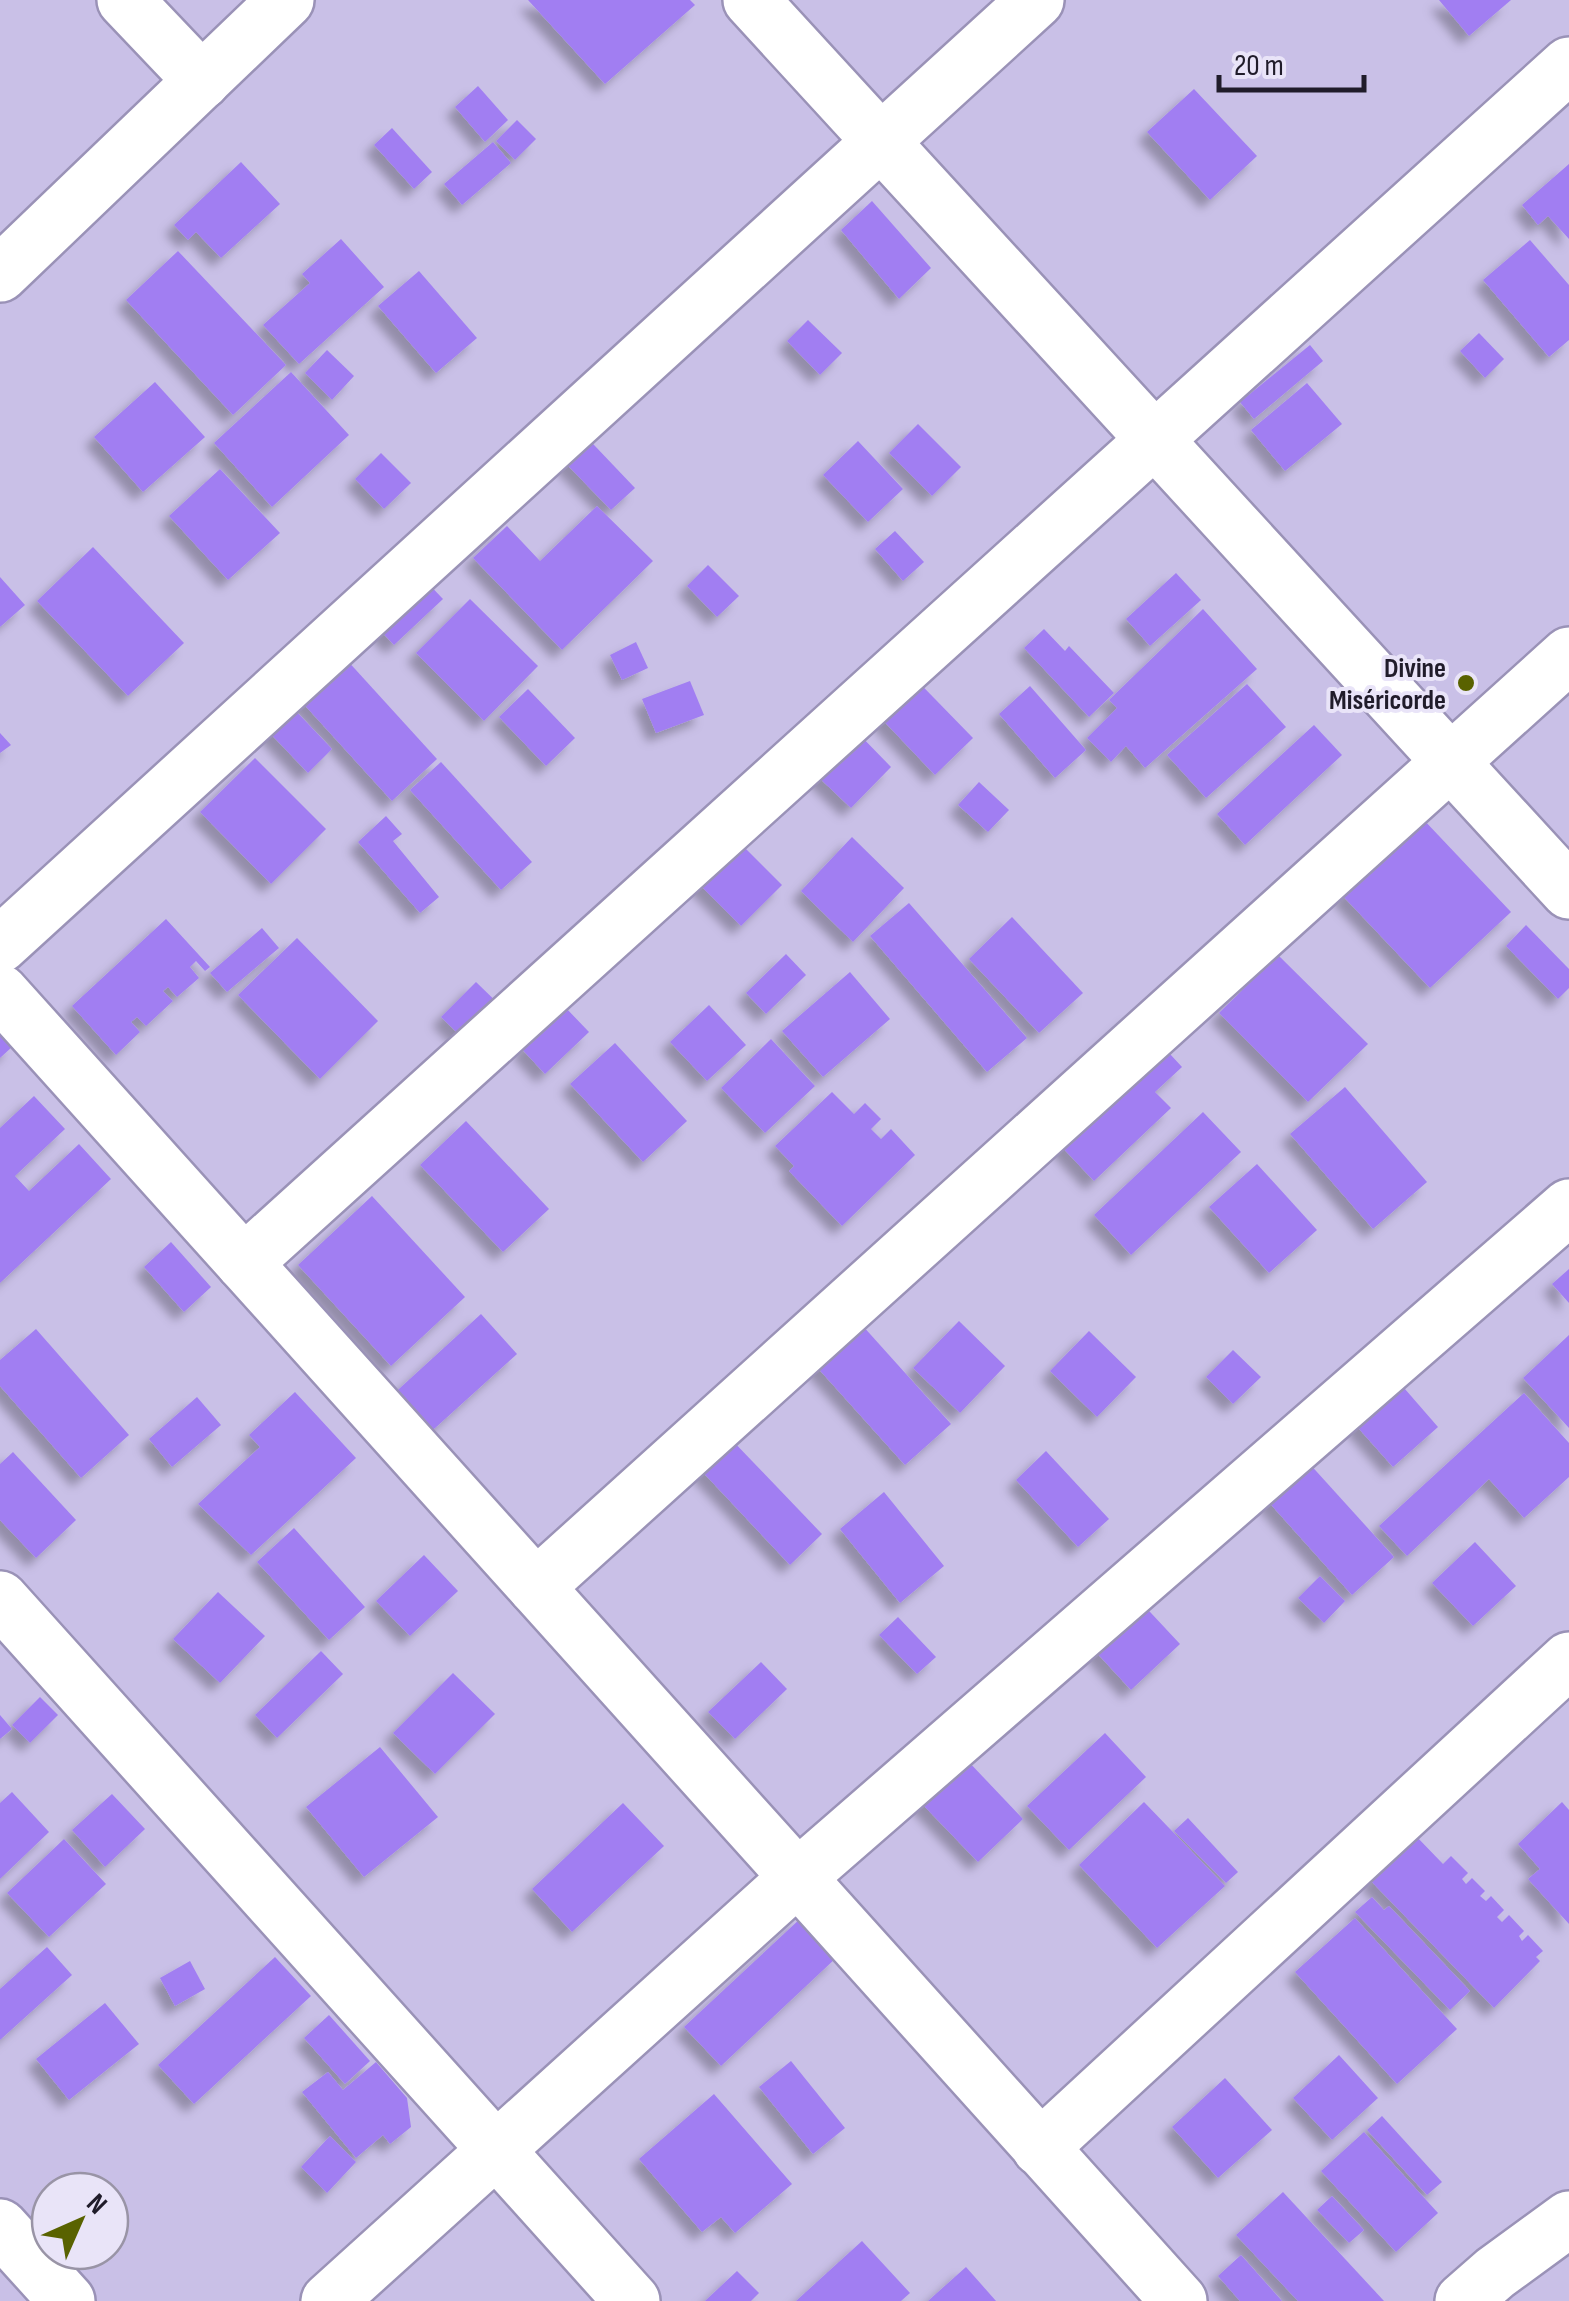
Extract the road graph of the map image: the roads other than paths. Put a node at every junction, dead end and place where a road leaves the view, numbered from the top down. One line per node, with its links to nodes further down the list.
1 (125, 0): 6 (street)
2 (286, 0): 6 (street)
3 (751, 0): 7 (street)
4 (1036, 0): 7 (street)
5 (1569, 65): 9 (street)
6 (202, 81): 8 (street)
7 (881, 142): 9 (street); 13 (street)
8 (0, 274)
9 (1154, 441): 11 (street); 16 (street)
10 (1569, 655): 11 (street)
11 (1451, 762): 12 (street); 17 (street)
12 (1569, 891)
13 (0, 946)
14 (0, 992): 16 (street)
15 (1569, 1207): 20 (street)
16 (244, 1263): 17 (street)
17 (536, 1587): 20 (street)
18 (0, 1600): 22 (street)
19 (1569, 1660): 21 (street)
20 (797, 1878): 21 (street); 22 (street)
21 (1040, 2148): 29 (street)
22 (495, 2151): 27 (street); 28 (street)
23 (1569, 2219): 25 (street)
24 (0, 2227): 26 (street)
25 (1488, 2292)
26 (67, 2301)
27 (329, 2301)
28 (632, 2301)
29 (1179, 2301)

